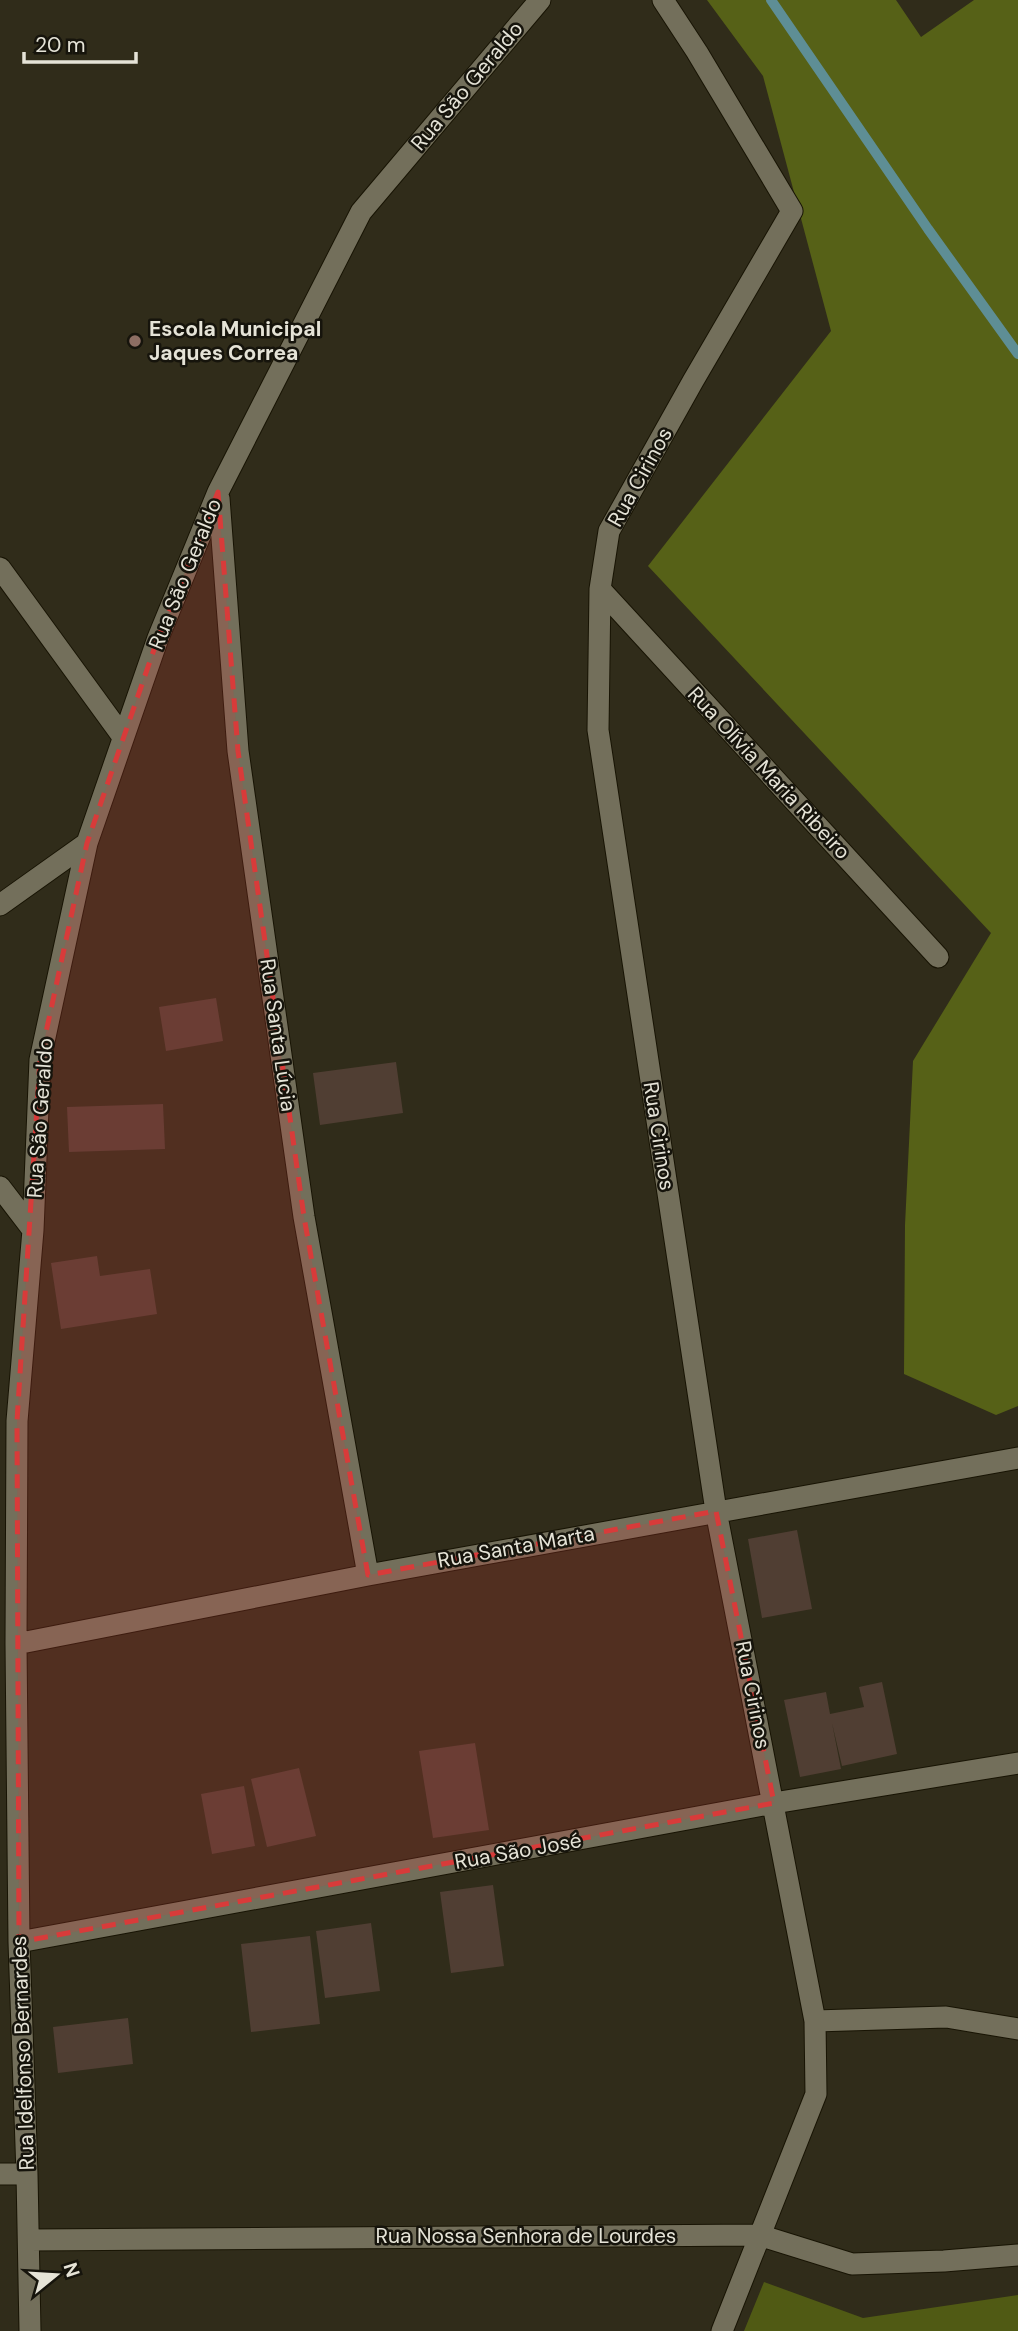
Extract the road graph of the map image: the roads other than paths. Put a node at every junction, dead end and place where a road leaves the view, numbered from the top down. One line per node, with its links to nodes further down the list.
1 (540, 0): 3 (street, Rua São Geraldo)
2 (663, 0): 5 (street, Rua Cirinos)
3 (218, 492): 6 (street, Rua São Geraldo); 15 (street, Rua Santa Lúcia)
4 (0, 568): 6 (street)
5 (600, 589): 9 (street, Rua Olívia Maria Ribeiro); 14 (street, Rua Cirinos)
6 (124, 737): 7 (street, Rua São Geraldo)
7 (87, 843): 8 (street); 11 (street, Rua São Geraldo)
8 (0, 905)
9 (938, 957)
10 (0, 1187): 11 (street)
11 (33, 1230): 12 (street, Rua Idelfonso Bernardes)
12 (8, 1421): 16 (street, Rua Idelfonso Bernardes)
13 (1018, 1458): 14 (street, Rua Santa Marta)
14 (716, 1511): 15 (street, Rua Santa Marta); 18 (street, Rua Cirinos)
15 (368, 1575): 16 (street, Rua Santa Marta)
16 (16, 1644): 19 (street, Rua Idelfonso Bernardes)
17 (1018, 1763): 18 (street, Rua São José)
18 (774, 1803): 19 (street, Rua São José); 20 (street, Rua Cirinos)
19 (19, 1942): 23 (street, Rua Idelfonso Bernardes)
20 (815, 2021): 21 (street); 24 (street, Rua Cirinos)
21 (1018, 2029)
22 (0, 2174): 23 (street)
23 (27, 2174): 25 (street, Rua Idelfonso Bernardes)
24 (759, 2235): 25 (street, Rua Nossa Senhora de Lourdes); 26 (street, Rua Nossa Senhora de Lourdes); 28 (street, Rua Cirinos)
25 (29, 2240): 27 (street, Rua Idelfonso Bernardes)
26 (1018, 2255)
27 (30, 2331)
28 (722, 2331)

